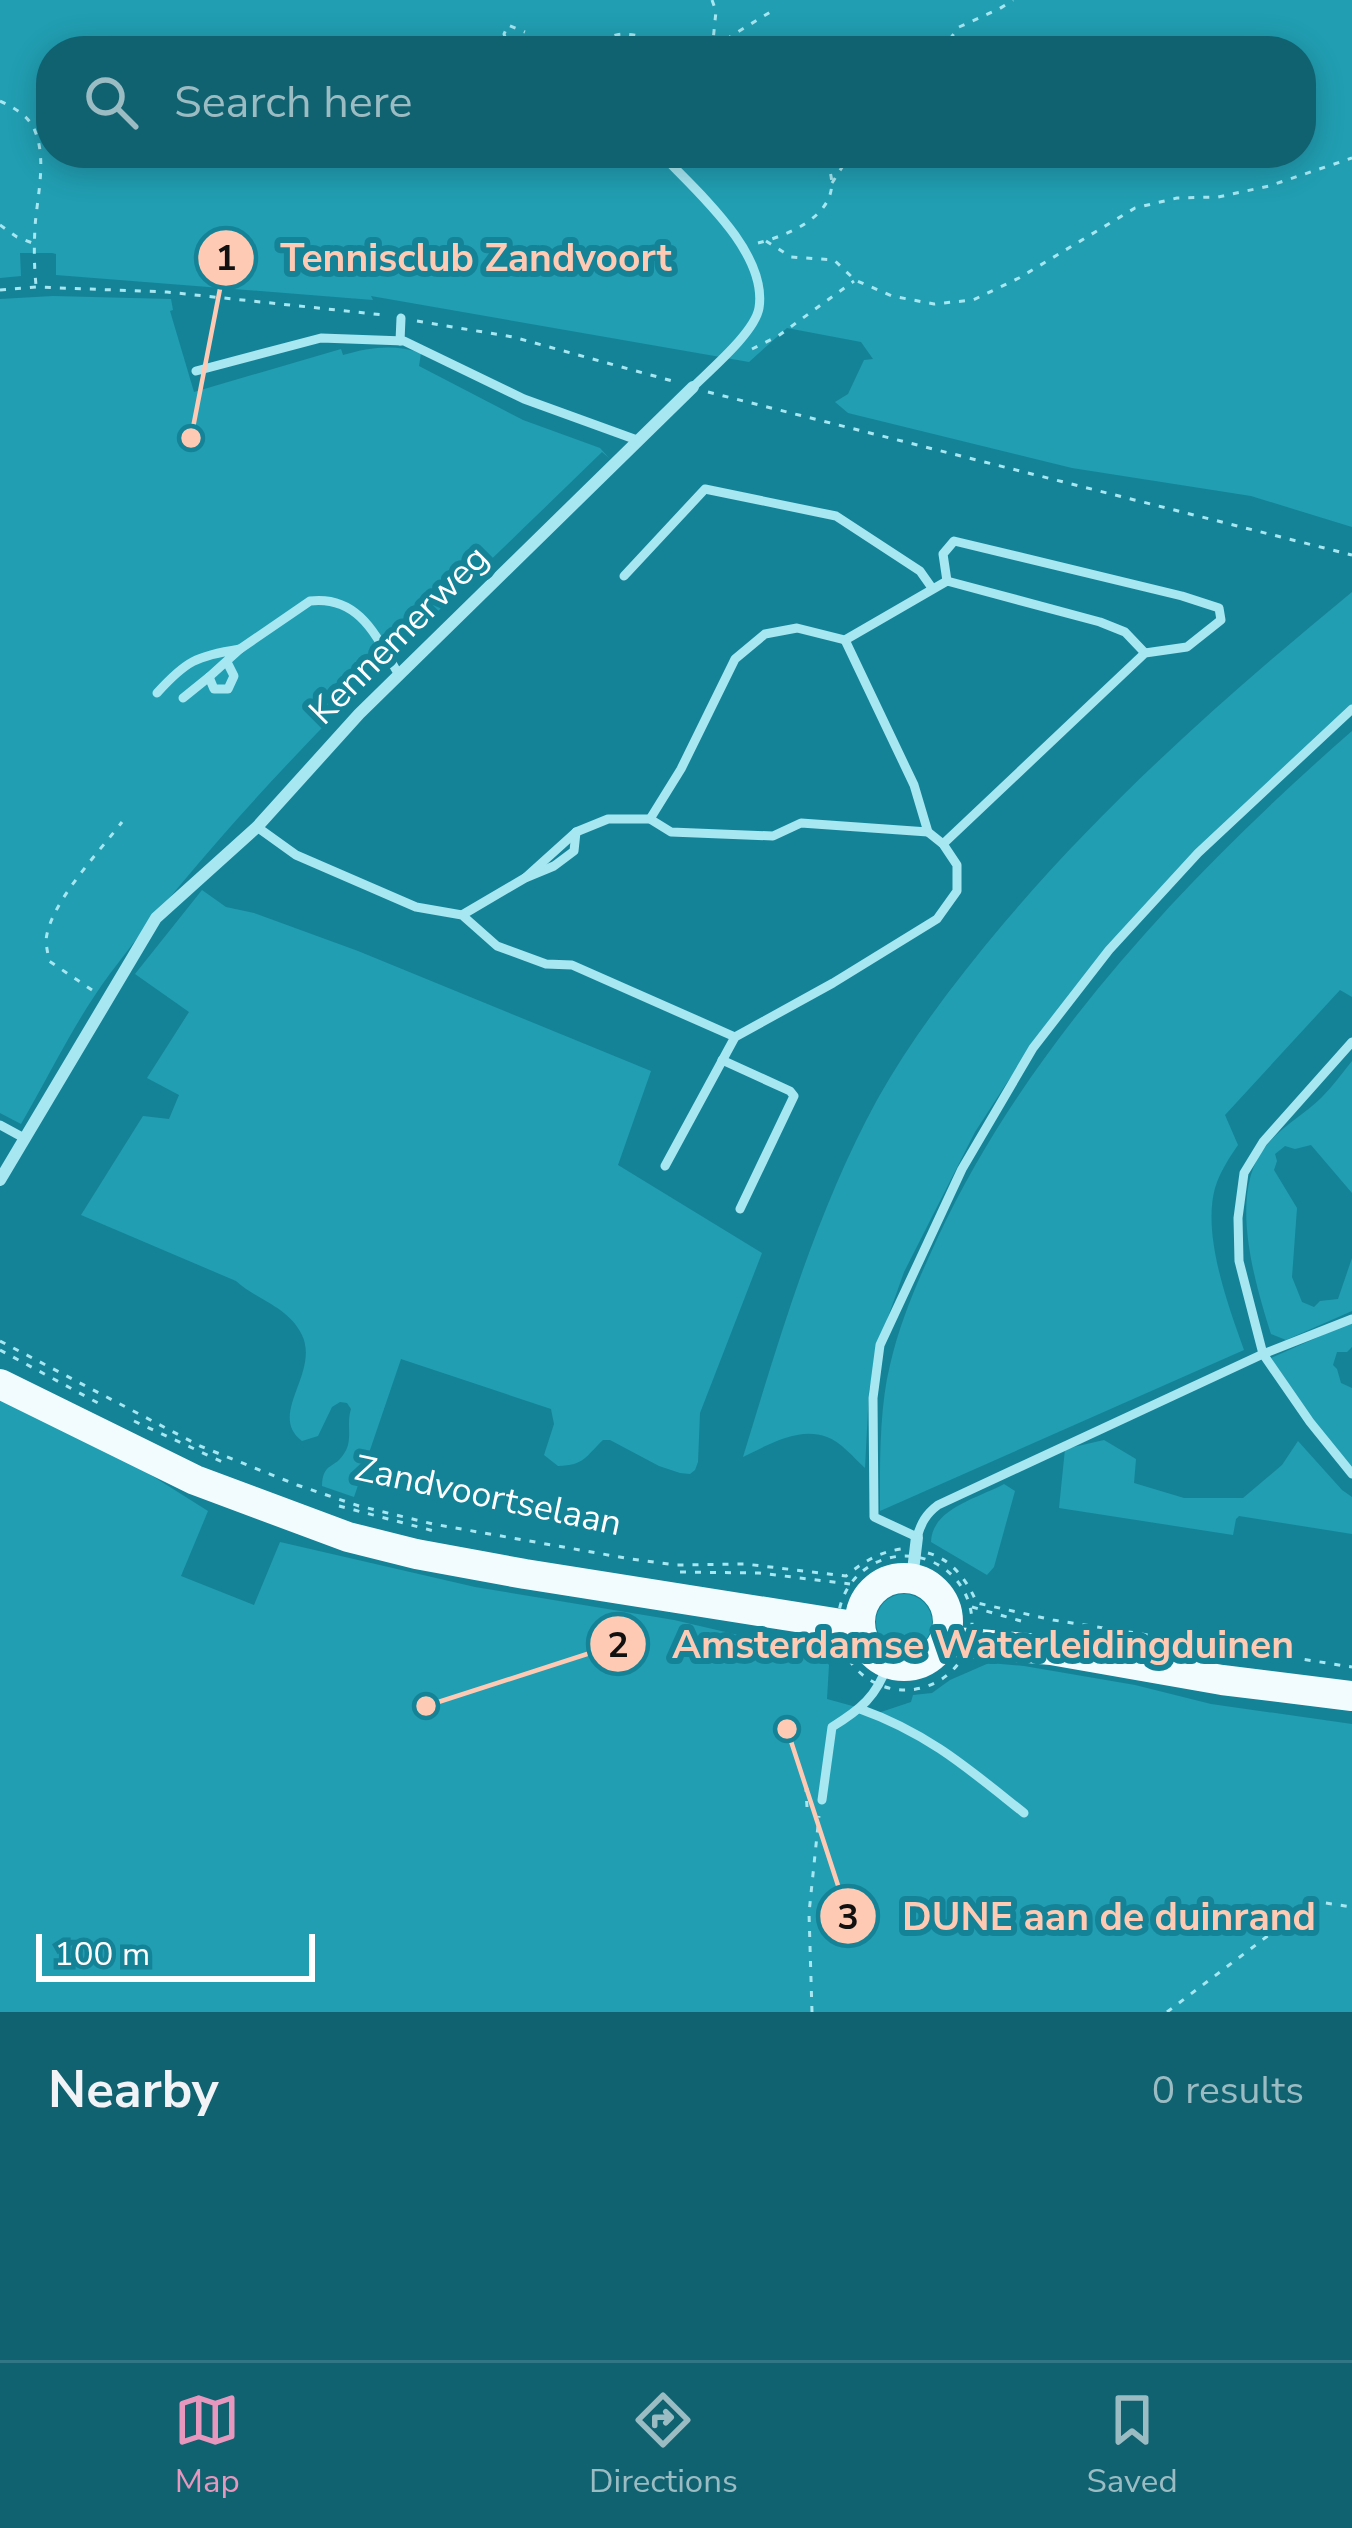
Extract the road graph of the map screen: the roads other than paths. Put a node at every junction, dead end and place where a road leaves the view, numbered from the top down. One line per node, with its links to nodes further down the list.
1 (674, 168): 5 (lane, Kennemerweg)
2 (401, 318): 3 (lane)
3 (400, 341): 4 (lane); 6 (lane)
4 (196, 371)
5 (693, 387): 6 (street, Kennemerweg)
6 (637, 440): 14 (street, Kennemerweg)
7 (624, 576): 9 (lane)
8 (947, 581): 9 (lane); 12 (lane); 12 (lane)
9 (932, 588): 10 (lane)
10 (845, 640): 19 (lane); 21 (lane)
11 (239, 649): 13 (lane); 14 (lane); 16 (lane)
12 (1145, 652): 22 (lane)
13 (227, 662): 15 (lane); 15 (lane)
14 (399, 675): 20 (street, Kennemerweg)
15 (208, 676): 17 (lane)
16 (157, 693)
17 (183, 698)
18 (1352, 709): 38 (lane)
19 (650, 819): 21 (lane); 23 (lane)
20 (257, 827): 23 (lane); 28 (street, Kennemerweg)
21 (928, 832): 22 (lane)
22 (943, 844): 24 (lane)
23 (462, 915): 24 (lane)
24 (735, 1037): 26 (lane)
25 (1352, 1042): 33 (lane)
26 (722, 1060): 29 (lane); 31 (lane)
27 (0, 1125): 28 (lane)
28 (25, 1138): 30 (street, Kennemerweg)
29 (665, 1166)
30 (0, 1180)
31 (740, 1209)
32 (1352, 1319): 33 (lane)
33 (1263, 1354): 37 (lane); 38 (lane)
34 (0, 1366): 36 (main road, Zandvoortselaan)
35 (0, 1384): 36 (main road, Zandvoortselaan)
36 (52, 1408): 39 (main road, Zandvoortselaan)
37 (1352, 1474)
38 (915, 1555): 39 (main road); 40 (main road)
39 (857, 1605): 41 (main road)
40 (946, 1629): 41 (main road); 42 (main road)
41 (888, 1664): 43 (lane)
42 (1352, 1696)
43 (860, 1709): 44 (lane); 45 (lane)
44 (822, 1800)
45 (1024, 1813)

